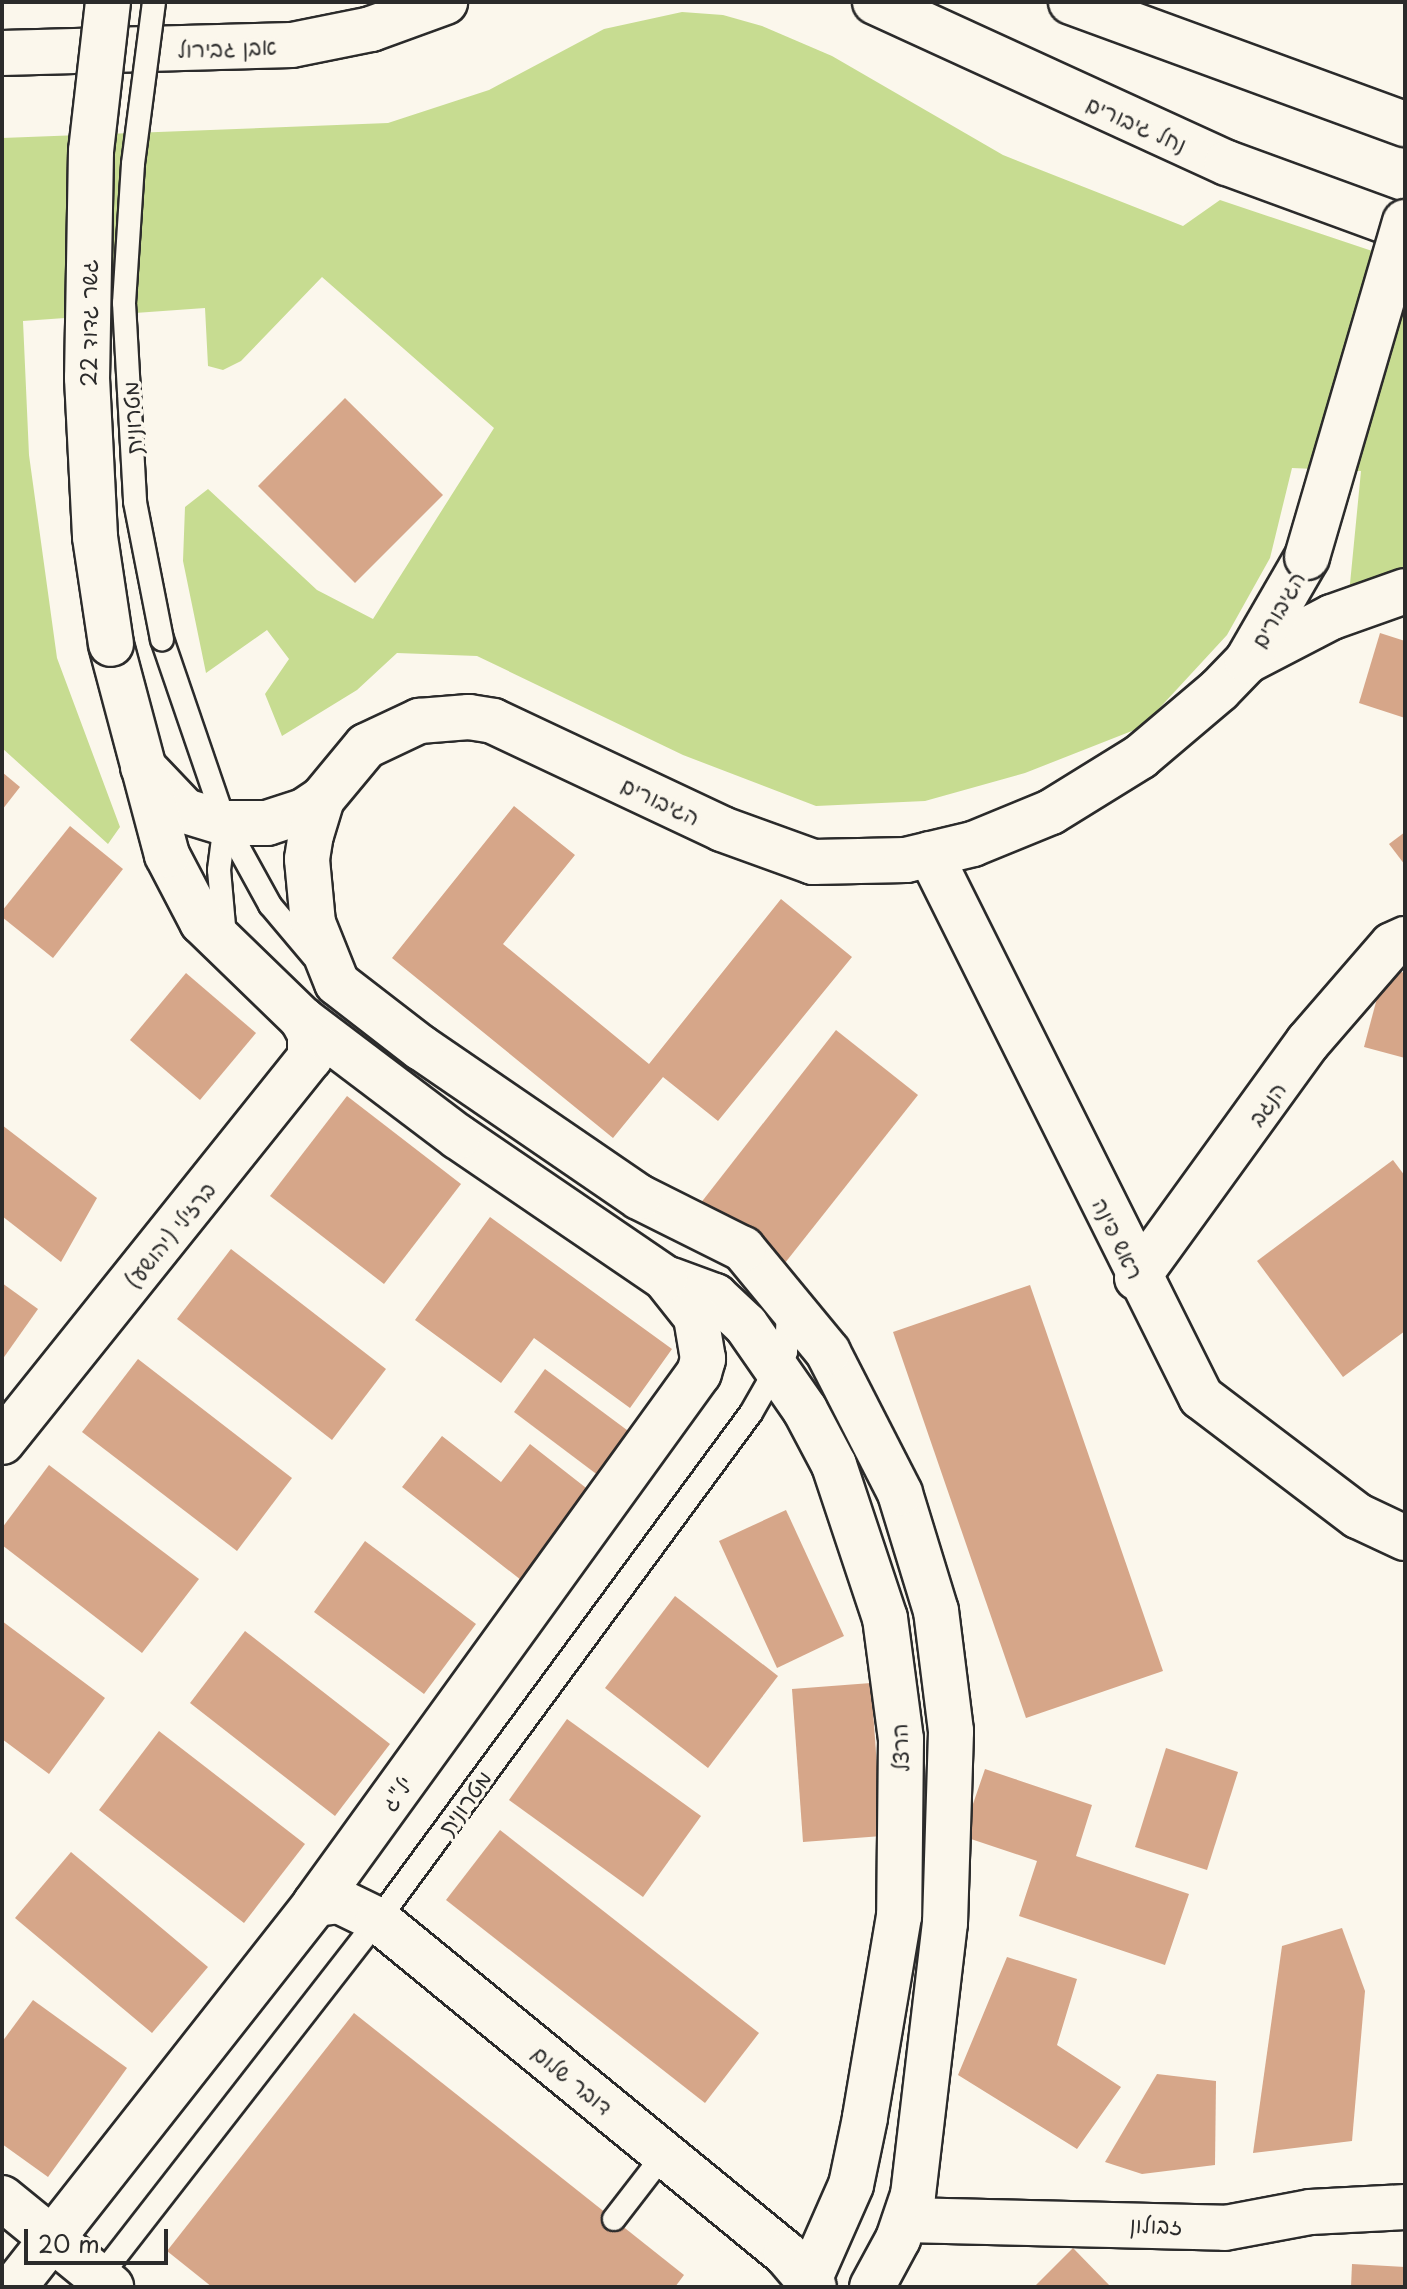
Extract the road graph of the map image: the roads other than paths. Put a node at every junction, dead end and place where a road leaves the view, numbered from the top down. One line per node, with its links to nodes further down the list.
1 (108, 2): 11 (street, גשר גדוד 22, bridge)
2 (154, 2): 13 (lane, מטרונית, bridge)
3 (445, 2): 6 (street, אבן גבירול)
4 (875, 2): 8 (street, נחל גיבורים)
5 (1071, 2): 7 (street)
6 (2, 53)
7 (1405, 124)
8 (1405, 225): 10 (street, הגיבורים, bridge)
9 (1405, 591): 10 (street)
10 (1247, 661): 14 (street, הגיבורים)
11 (138, 759): 13 (street); 16 (street)
12 (322, 799): 13 (street); 14 (street, הגיבורים); 17 (street, הגיבורים)
13 (225, 823): 16 (lane, מטרונית); 17 (lane, מטרונית)
14 (930, 854): 20 (street, ראש פינה)
15 (1405, 939): 20 (street, הנגב)
16 (226, 947): 18 (street)
17 (337, 983): 21 (street, הגיבורים)
18 (302, 1019): 19 (street); 23 (street, ברזילי (יהושע))
19 (665, 1278): 22 (street, הרצל); 25 (street, יל"ג)
20 (1137, 1278): 24 (street, ראש פינה)
21 (786, 1295): 22 (lane, מטרונית); 31 (street)
22 (778, 1370): 26 (lane, מטרונית); 34 (street, הרצל)
23 (2, 1442)
24 (1405, 1538)
25 (315, 1904): 26 (street, דובר שלום); 32 (street, יל"ג)
26 (378, 1920): 27 (street, דובר שלום); 33 (lane, מטרונית)
27 (665, 2153): 30 (lane); 34 (street, דובר שלום)
28 (2, 2198): 32 (street)
29 (1405, 2207): 31 (street, זבולון)
30 (614, 2219)
31 (905, 2220): 36 (street)
32 (55, 2240): 33 (street); 35 (street, יל"ג)
33 (101, 2284)
34 (807, 2285)
35 (14, 2287)
36 (872, 2287)

